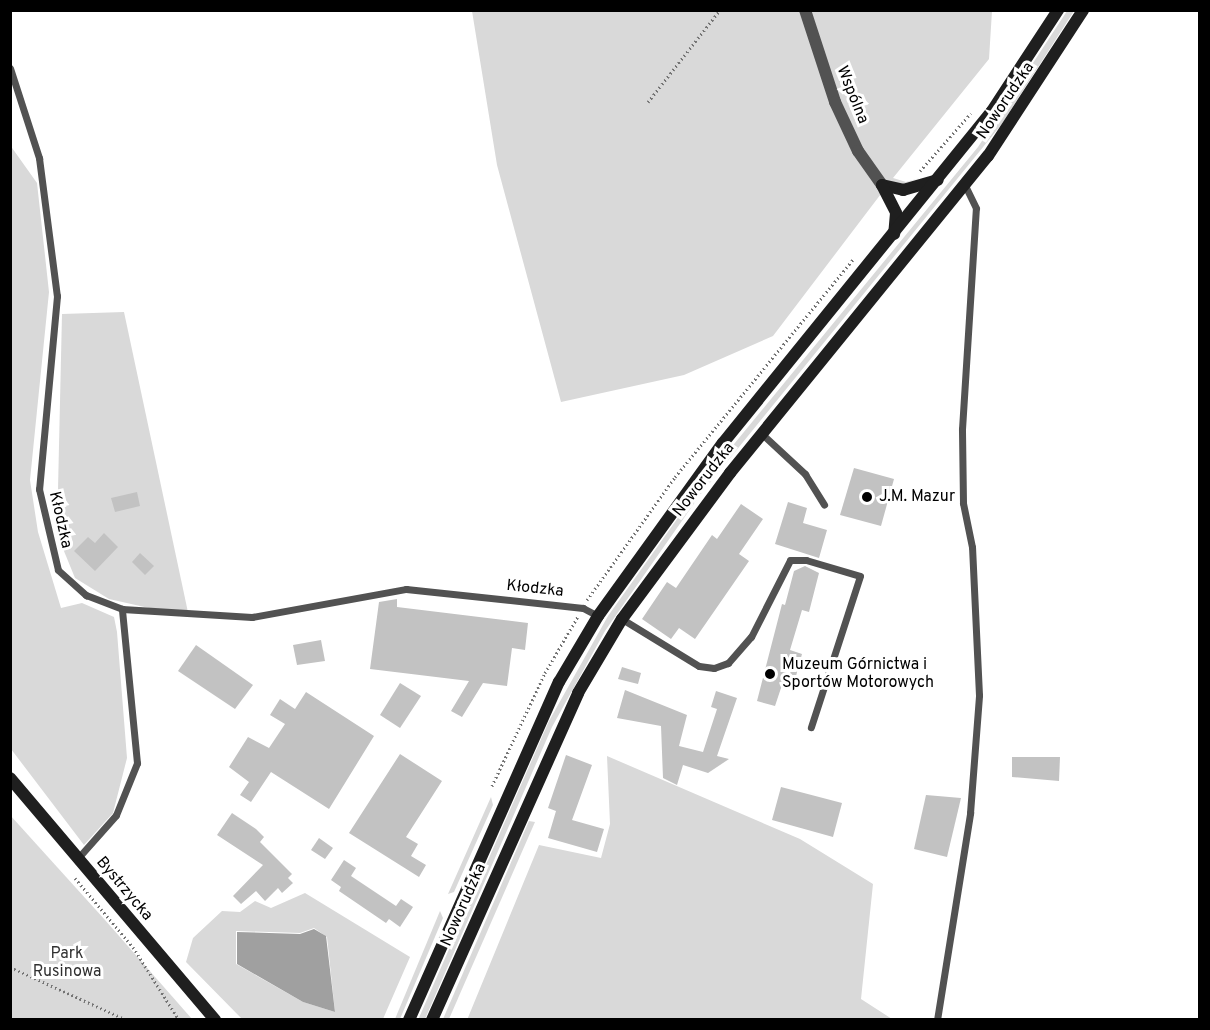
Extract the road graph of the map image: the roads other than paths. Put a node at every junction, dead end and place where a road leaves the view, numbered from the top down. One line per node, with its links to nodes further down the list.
1 (805, 10): 6 (street, Wspólna)
2 (1058, 10): 5 (main road, Noworudzka)
3 (1083, 10): 7 (main road, Noworudzka)
4 (10, 68): 11 (lane, Kłodzka)
5 (939, 180): 6 (main road); 8 (main road, Noworudzka)
6 (882, 185): 8 (main road)
7 (965, 185): 9 (main road, Noworudzka); 20 (lane)
8 (894, 235): 12 (main road, Noworudzka)
9 (762, 434): 10 (lane); 13 (main road, Noworudzka)
10 (824, 504)
11 (122, 609): 12 (lane, Kłodzka); 16 (lane)
12 (598, 616): 18 (main road, Noworudzka)
13 (622, 619): 14 (lane); 19 (main road, Noworudzka)
14 (811, 727)
15 (10, 778): 16 (main road, Bystrzycka)
16 (78, 858): 17 (main road, Bystrzycka)
17 (214, 1020)
18 (409, 1020)
19 (432, 1020)
20 (937, 1020)

